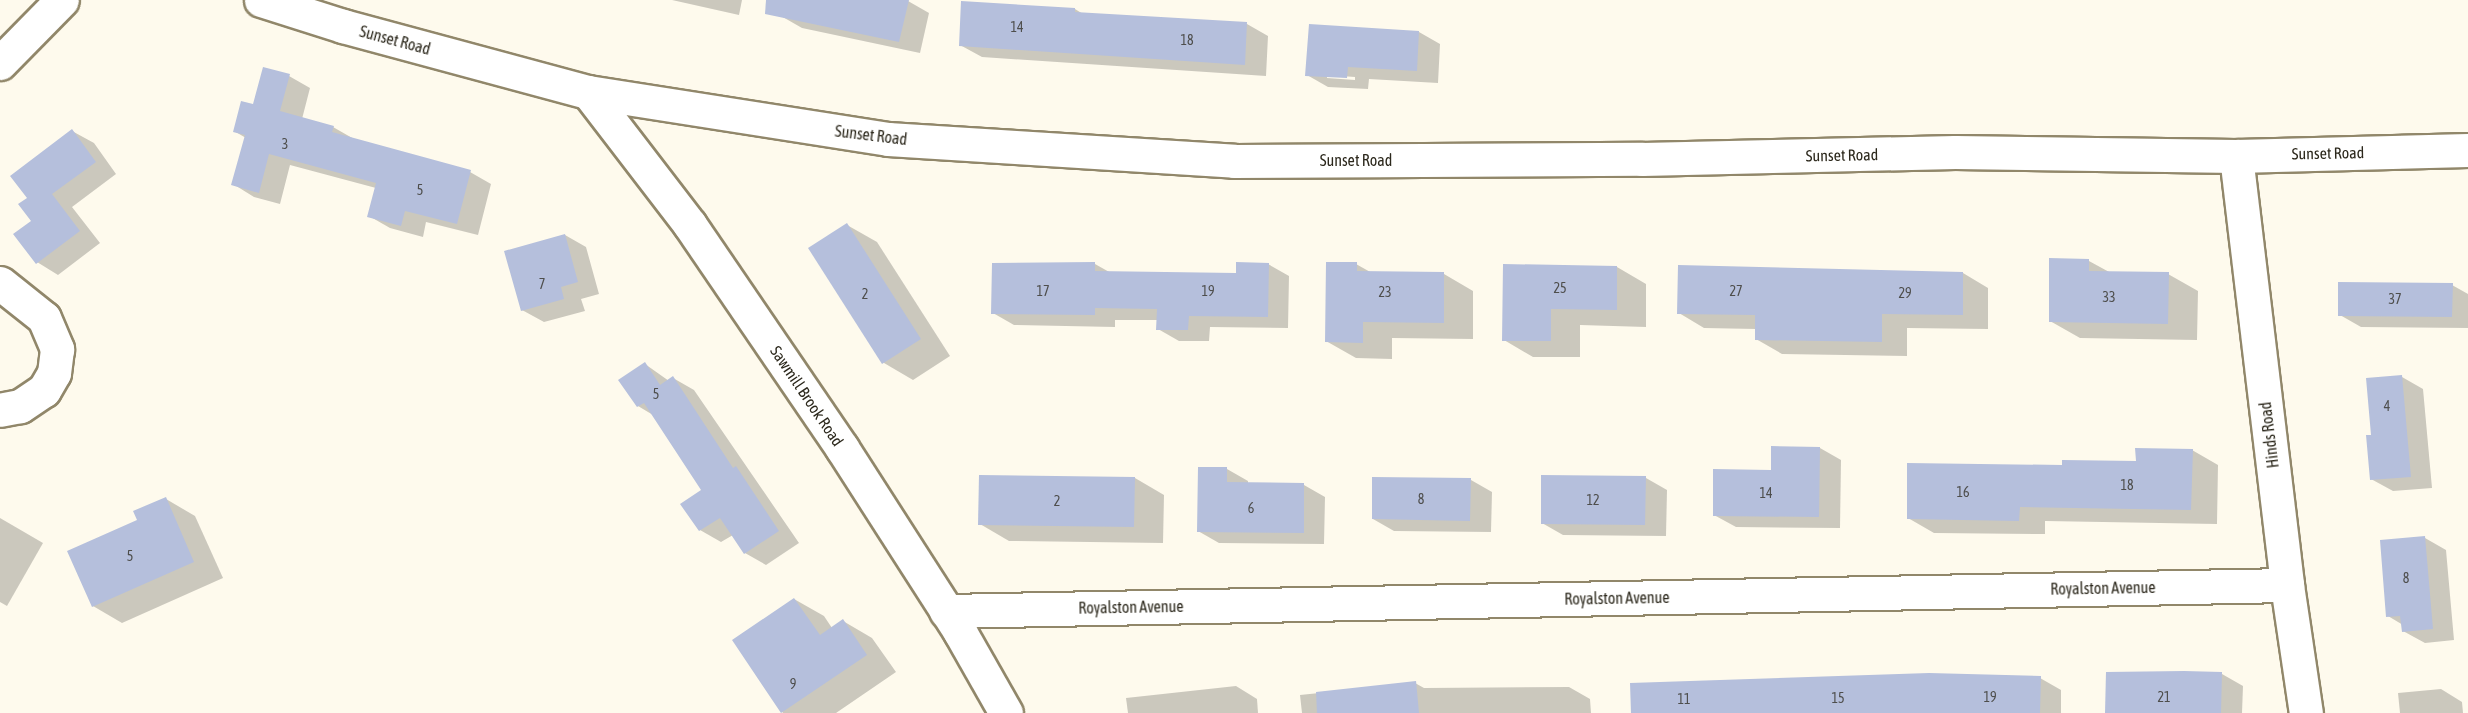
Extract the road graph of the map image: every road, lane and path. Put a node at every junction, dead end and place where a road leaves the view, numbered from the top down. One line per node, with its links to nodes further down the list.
1 (62, 0): 3 (street)
2 (261, 0): 4 (street, Sunset Road)
3 (0, 63)
4 (588, 92): 6 (street, Sunset Road); 10 (street, Sawmill Brook Road)
5 (2468, 150): 6 (street, Sunset Road)
6 (2236, 156): 9 (street, Hinds Road)
7 (0, 283): 8 (street)
8 (0, 410)
9 (2287, 585): 10 (street, Royalston Avenue); 12 (street, Hinds Road)
10 (946, 611): 11 (street, Sawmill Brook Road)
11 (1006, 713)
12 (2306, 713)

